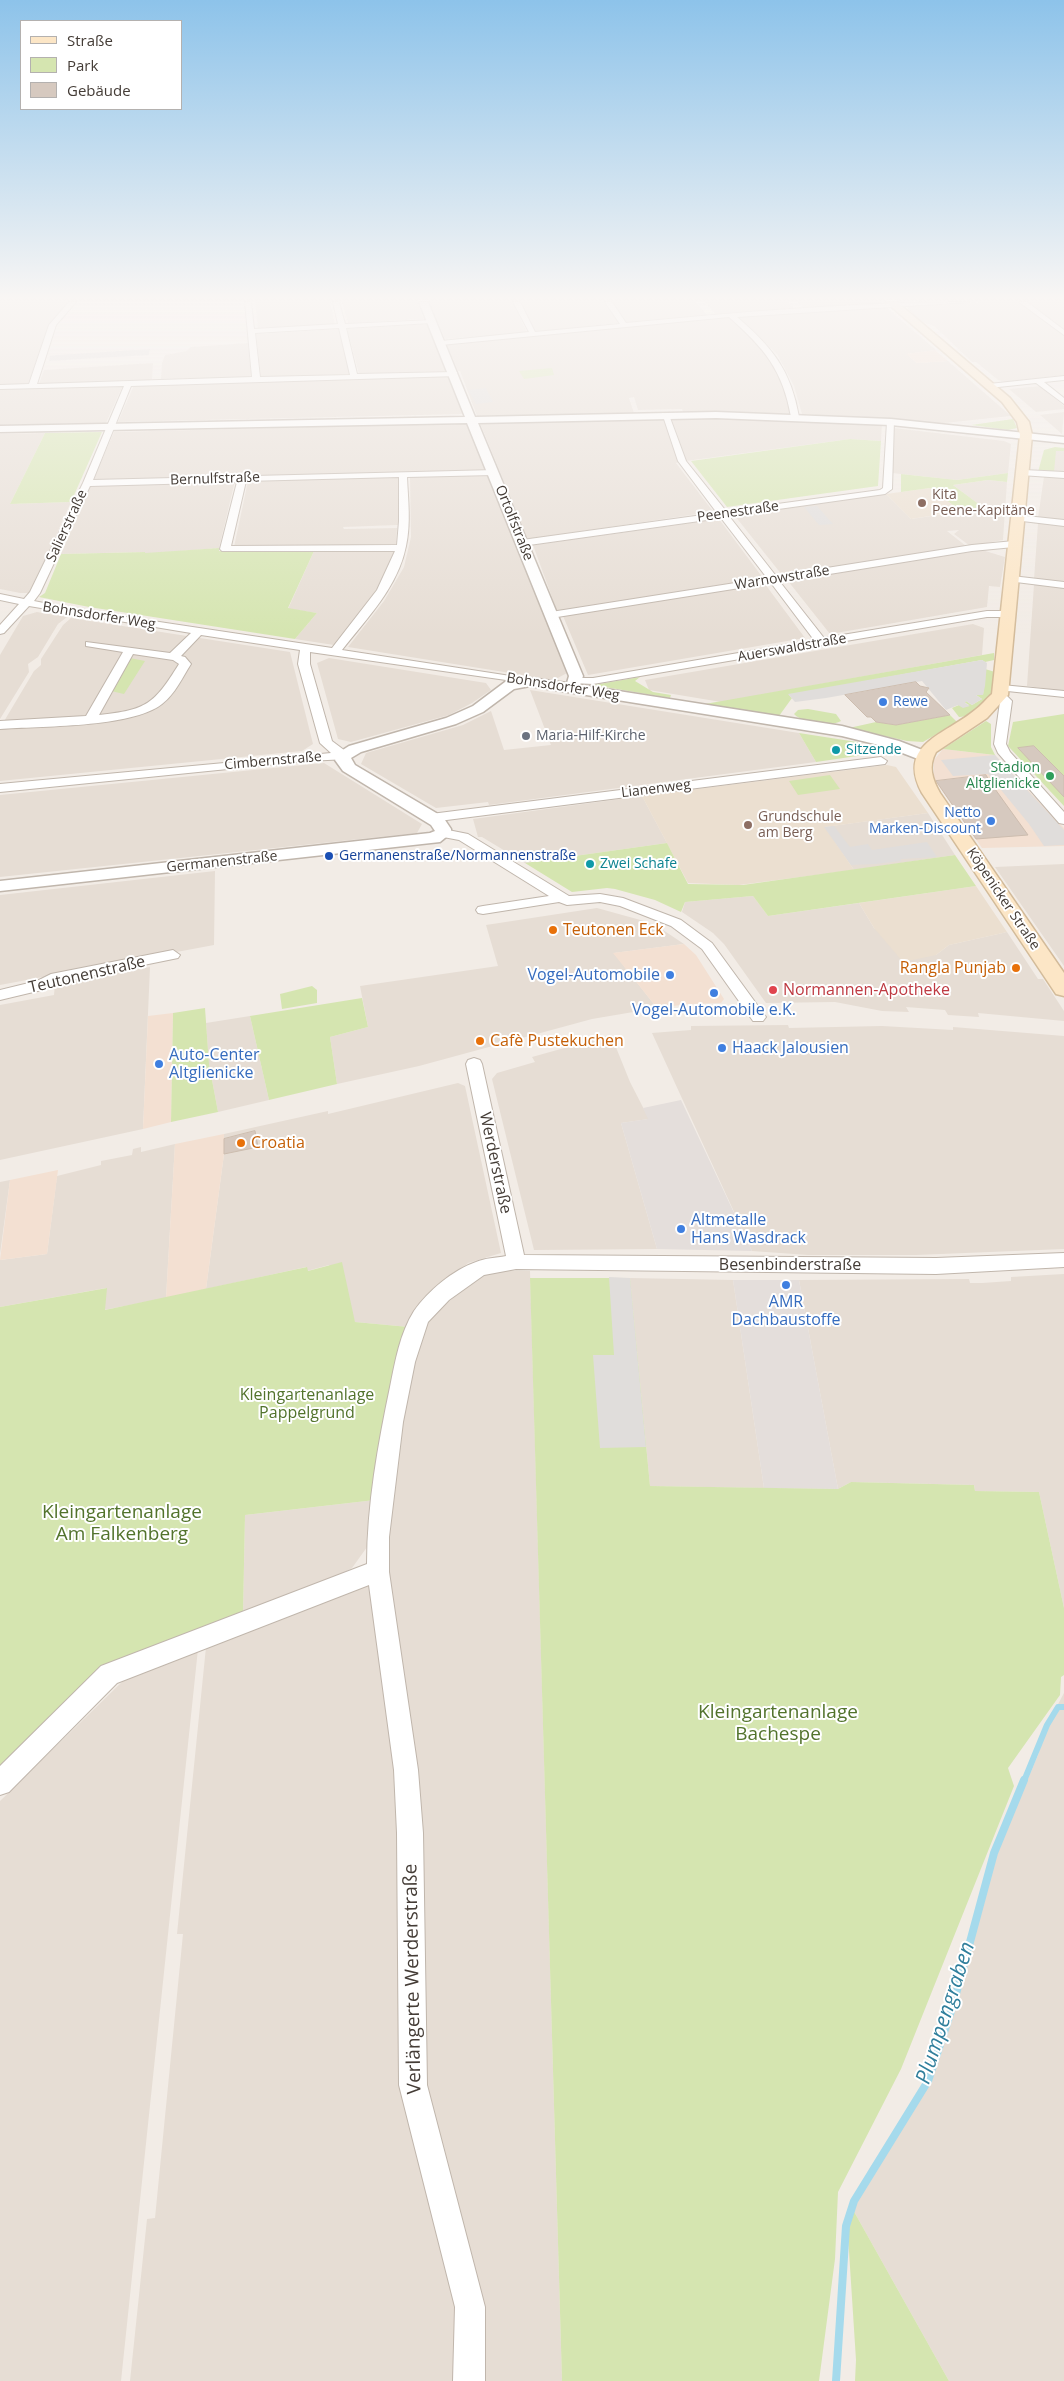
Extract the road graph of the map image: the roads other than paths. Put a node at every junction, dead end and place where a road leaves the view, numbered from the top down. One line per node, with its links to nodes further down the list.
1 (116, 413): 9 (street, Salierstraße)
2 (470, 413): 7 (street, Ortolfstraße)
3 (794, 413): 6 (street)
4 (1016, 413): 11 (main road)
5 (665, 414): 6 (street); 7 (street); 20 (street)
6 (795, 417): 8 (street)
7 (472, 419): 9 (street); 14 (street, Ortolfstraße)
8 (891, 422): 11 (street); 20 (street, Peenestraße)
9 (110, 426): 10 (street); 19 (street, Salierstraße)
10 (0, 429)
11 (1031, 438): 12 (street); 13 (street); 15 (main road)
12 (1064, 440)
13 (1064, 445)
14 (493, 472): 16 (street, Bernulfstraße); 23 (street, Ortolfstraße)
15 (1024, 472): 17 (street); 21 (main road)
16 (404, 474): 18 (street, Bernulfstraße); 25 (street)
17 (1064, 474)
18 (242, 479): 19 (street, Bernulfstraße); 25 (street)
19 (87, 483): 30 (street, Salierstraße)
20 (724, 514): 23 (street, Peenestraße); 26 (street)
21 (1017, 518): 22 (street); 24 (main road)
22 (1064, 524)
23 (522, 543): 32 (street, Ortolfstraße)
24 (1014, 544): 26 (street, Warnowstraße); 27 (main road)
25 (401, 548): 39 (street)
26 (775, 579): 32 (street, Warnowstraße); 35 (street)
27 (1012, 580): 28 (street); 31 (main road)
28 (1064, 585)
29 (0, 597): 30 (street, Bohnsdorfer Weg)
30 (25, 603): 33 (street, Salierstraße); 34 (street, Bohnsdorfer Weg)
31 (1009, 614): 35 (street, Auerswaldstraße); 43 (main road)
32 (551, 615): 42 (street, Ortolfstraße)
33 (0, 631)
34 (199, 631): 37 (street, Bohnsdorfer Weg); 40 (street)
35 (822, 643): 42 (street, Auerswaldstraße)
36 (90, 644): 38 (street, Bohnsdorfer Weg)
37 (307, 647): 39 (street, Bohnsdorfer Weg); 49 (street)
38 (129, 651): 40 (street, Bohnsdorfer Weg); 46 (street, Bohnsdorfer Weg)
39 (335, 652): 41 (street, Bohnsdorfer Weg)
40 (173, 657): 46 (street)
41 (530, 682): 42 (street, Bohnsdorfer Weg); 49 (street, Cimbernstraße)
42 (573, 685): 50 (street, Bohnsdorfer Weg)
43 (1001, 691): 44 (street); 45 (main road); 47 (street)
44 (1064, 694)
45 (981, 714): 47 (street); 50 (main road)
46 (91, 718): 48 (street)
47 (1004, 722): 55 (street)
48 (0, 725)
49 (344, 756): 52 (street, Cimbernstraße); 54 (street)
50 (924, 756): 62 (main road, Köpenicker Straße)
51 (881, 760): 53 (street, Lianenweg)
52 (0, 788)
53 (459, 814): 54 (street, Lianenweg); 57 (street)
54 (431, 818): 56 (street)
55 (1064, 819)
56 (443, 833): 57 (street); 58 (street, Germanenstraße)
57 (463, 837): 59 (street)
58 (0, 886)
59 (558, 896): 60 (street); 64 (street)
60 (482, 910)
61 (173, 955): 63 (street, Teutonenstraße)
62 (1064, 989)
63 (0, 995)
64 (758, 1017)
65 (474, 1064): 67 (street, Werderstraße)
66 (1064, 1260): 67 (street, Besenbinderstraße)
67 (516, 1262): 68 (street, Verlängerte Werderstraße)
68 (378, 1572): 69 (street); 70 (street, Verlängerte Werderstraße)
69 (0, 1783)
70 (470, 2381)

